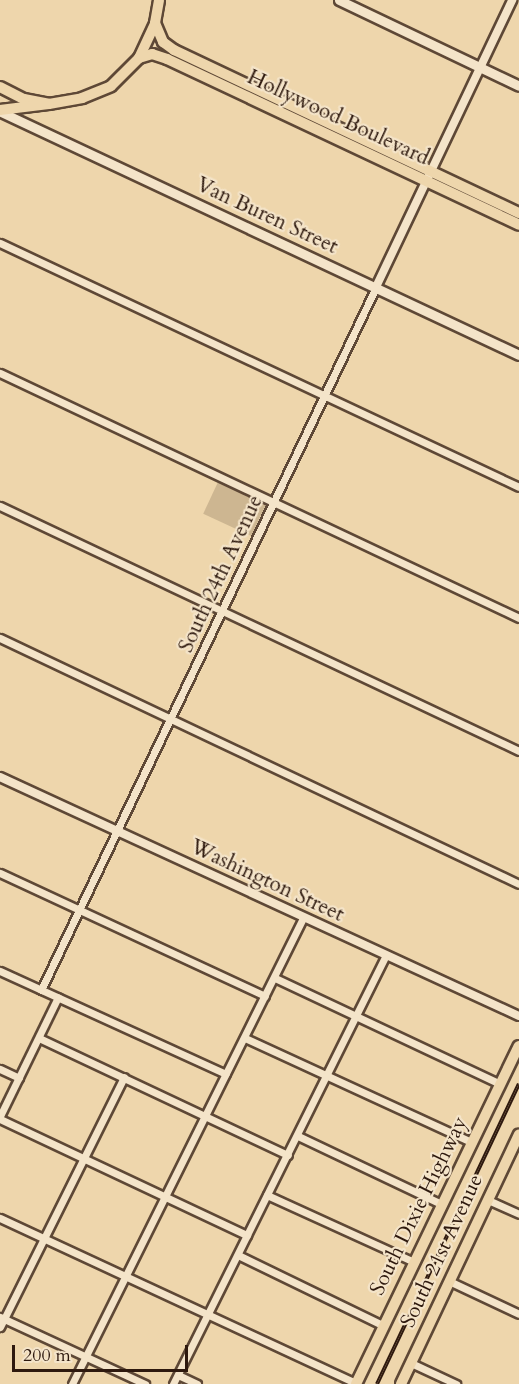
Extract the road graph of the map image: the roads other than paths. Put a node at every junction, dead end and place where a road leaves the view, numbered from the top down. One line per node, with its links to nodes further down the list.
1 (159, 0): 4 (main road)
2 (339, 0): 6 (main road)
3 (512, 0): 6 (street, South 24th Avenue)
4 (155, 23): 5 (main road); 11 (main road, Hollywood Boulevard)
5 (139, 58): 9 (main road); 11 (main road, Hollywood Boulevard)
6 (479, 68): 7 (main road); 11 (street, South 24th Avenue)
7 (519, 86)
8 (5, 90): 9 (main road); 10 (street)
9 (49, 104): 10 (main road)
10 (0, 112): 17 (main road, Van Buren Street)
11 (428, 176): 12 (main road, Hollywood Boulevard); 13 (main road, Hollywood Boulevard); 17 (street, South 24th Avenue)
12 (519, 213)
13 (495, 214): 14 (main road); 15 (main road, Hollywood Boulevard)
14 (519, 220)
15 (519, 225)
16 (0, 243): 20 (street)
17 (376, 287): 18 (main road, Van Buren Street); 20 (street, South 24th Avenue)
18 (519, 355)
19 (0, 373): 22 (street)
20 (324, 396): 21 (street); 22 (street, South 24th Avenue)
21 (519, 487)
22 (274, 502): 24 (street, South 24th Avenue); 25 (street)
23 (0, 506): 24 (street)
24 (223, 611): 27 (street, South 24th Avenue); 28 (street)
25 (519, 618)
26 (0, 638): 27 (street)
27 (173, 720): 30 (street, South 24th Avenue); 32 (street)
28 (519, 751)
29 (0, 777): 30 (street, Washington Street)
30 (119, 832): 33 (street, South 24th Avenue); 34 (street, Washington Street)
31 (0, 873): 33 (street)
32 (519, 884)
33 (80, 910): 38 (street, South 24th Avenue); 39 (street)
34 (303, 918): 35 (street, Washington Street); 37 (street)
35 (386, 955): 41 (street); 42 (street, Washington Street)
36 (0, 971): 38 (street)
37 (275, 978): 39 (street); 41 (street)
38 (41, 990): 40 (street)
39 (265, 996): 44 (street)
40 (58, 997): 43 (street); 47 (street)
41 (357, 1016): 49 (street); 51 (street)
42 (519, 1017)
43 (39, 1038): 48 (street); 50 (street)
44 (245, 1038): 47 (street); 49 (street)
45 (519, 1046): 51 (main road, South Dixie Highway)
46 (0, 1069): 50 (street)
47 (226, 1074): 52 (street)
48 (124, 1077): 52 (street); 58 (street)
49 (327, 1077): 55 (street); 56 (street)
50 (19, 1078): 53 (street)
51 (500, 1084): 56 (main road, South Dixie Highway)
52 (206, 1114): 57 (street); 59 (street)
53 (0, 1118): 58 (street)
54 (519, 1134): 61 (main road, South 21st Avenue)
55 (298, 1136): 57 (street); 62 (street)
56 (471, 1142): 62 (main road, South Dixie Highway)
57 (288, 1155): 60 (street)
58 (83, 1157): 59 (street); 66 (street)
59 (165, 1196): 65 (street); 69 (street)
60 (267, 1196): 65 (street); 68 (street)
61 (488, 1200): 63 (street); 70 (main road, South 21st Avenue)
62 (441, 1204): 68 (main road, South Dixie Highway)
63 (519, 1214)
64 (0, 1218): 66 (street)
65 (247, 1235): 67 (street)
66 (43, 1238): 69 (street); 73 (street)
67 (238, 1255): 72 (street); 74 (street)
68 (414, 1262): 74 (main road, South Dixie Highway)
69 (125, 1276): 72 (street); 76 (street)
70 (449, 1281): 71 (street); 77 (main road, South 21st Avenue)
71 (519, 1314)
72 (208, 1315): 78 (street); 83 (street)
73 (2, 1318): 75 (street); 76 (street)
74 (384, 1326): 83 (main road, South Dixie Highway)
75 (0, 1327)
76 (86, 1356): 79 (street); 80 (street)
77 (411, 1363): 84 (main road, South 21st Avenue); 85 (street)
78 (178, 1375): 81 (street); 82 (street)
79 (72, 1384)
80 (145, 1384)
81 (173, 1384)
82 (197, 1384)
83 (356, 1384)
84 (401, 1384)
85 (456, 1384)

